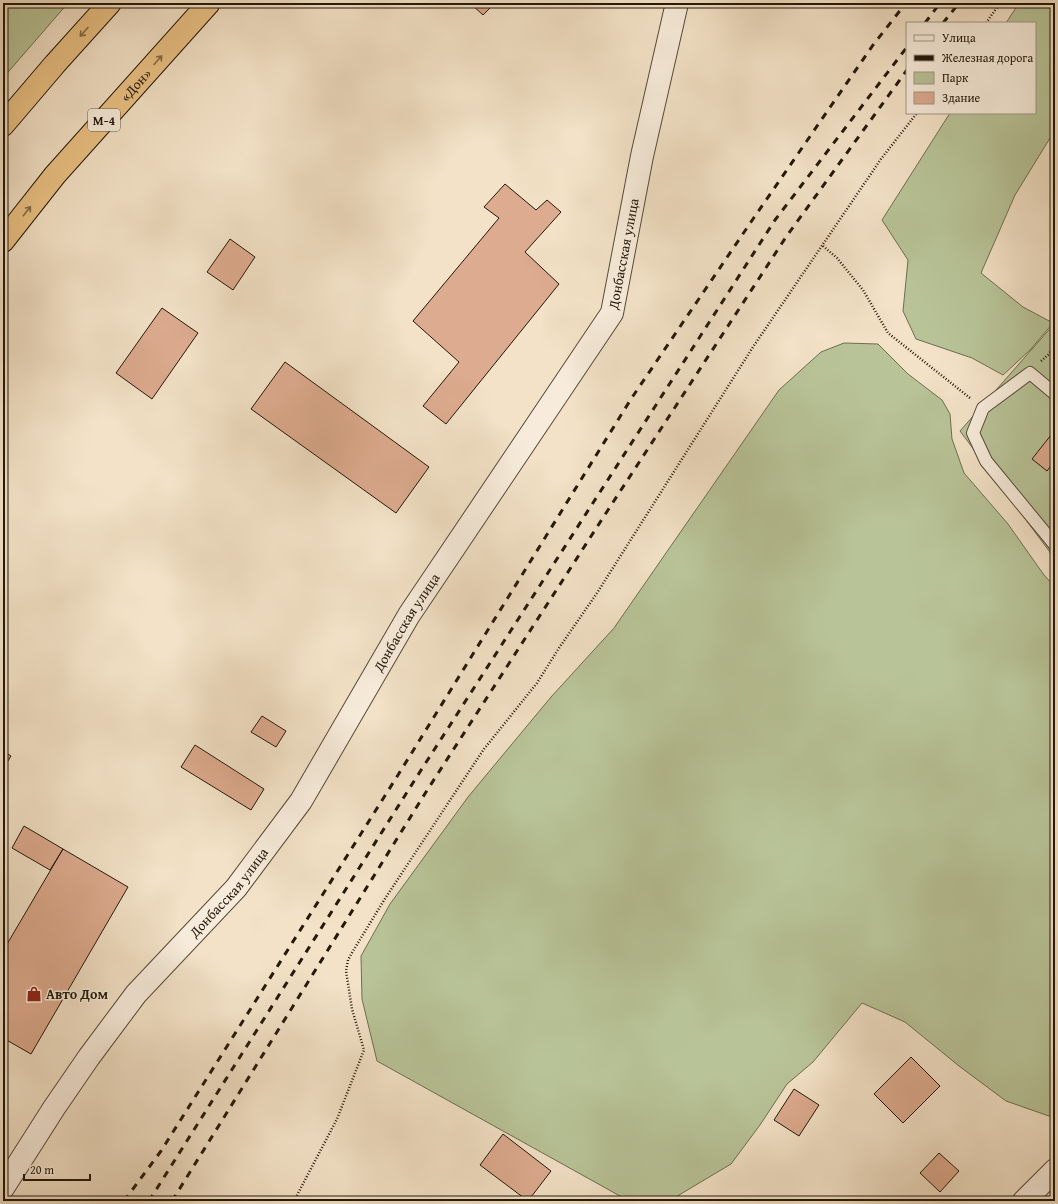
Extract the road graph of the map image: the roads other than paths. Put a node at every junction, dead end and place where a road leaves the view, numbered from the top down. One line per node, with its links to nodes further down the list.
1 (110, 3): 4 (highway, one-way to 4)
2 (209, 3): 5 (highway, «Дон» / М-4, one-way to 2)
3 (677, 3): 9 (street, Донбасская улица)
4 (3, 125)
5 (3, 241)
6 (1055, 394): 7 (lane)
7 (1055, 545)
8 (1055, 1170): 10 (street)
9 (4, 1184)
10 (1024, 1201)

